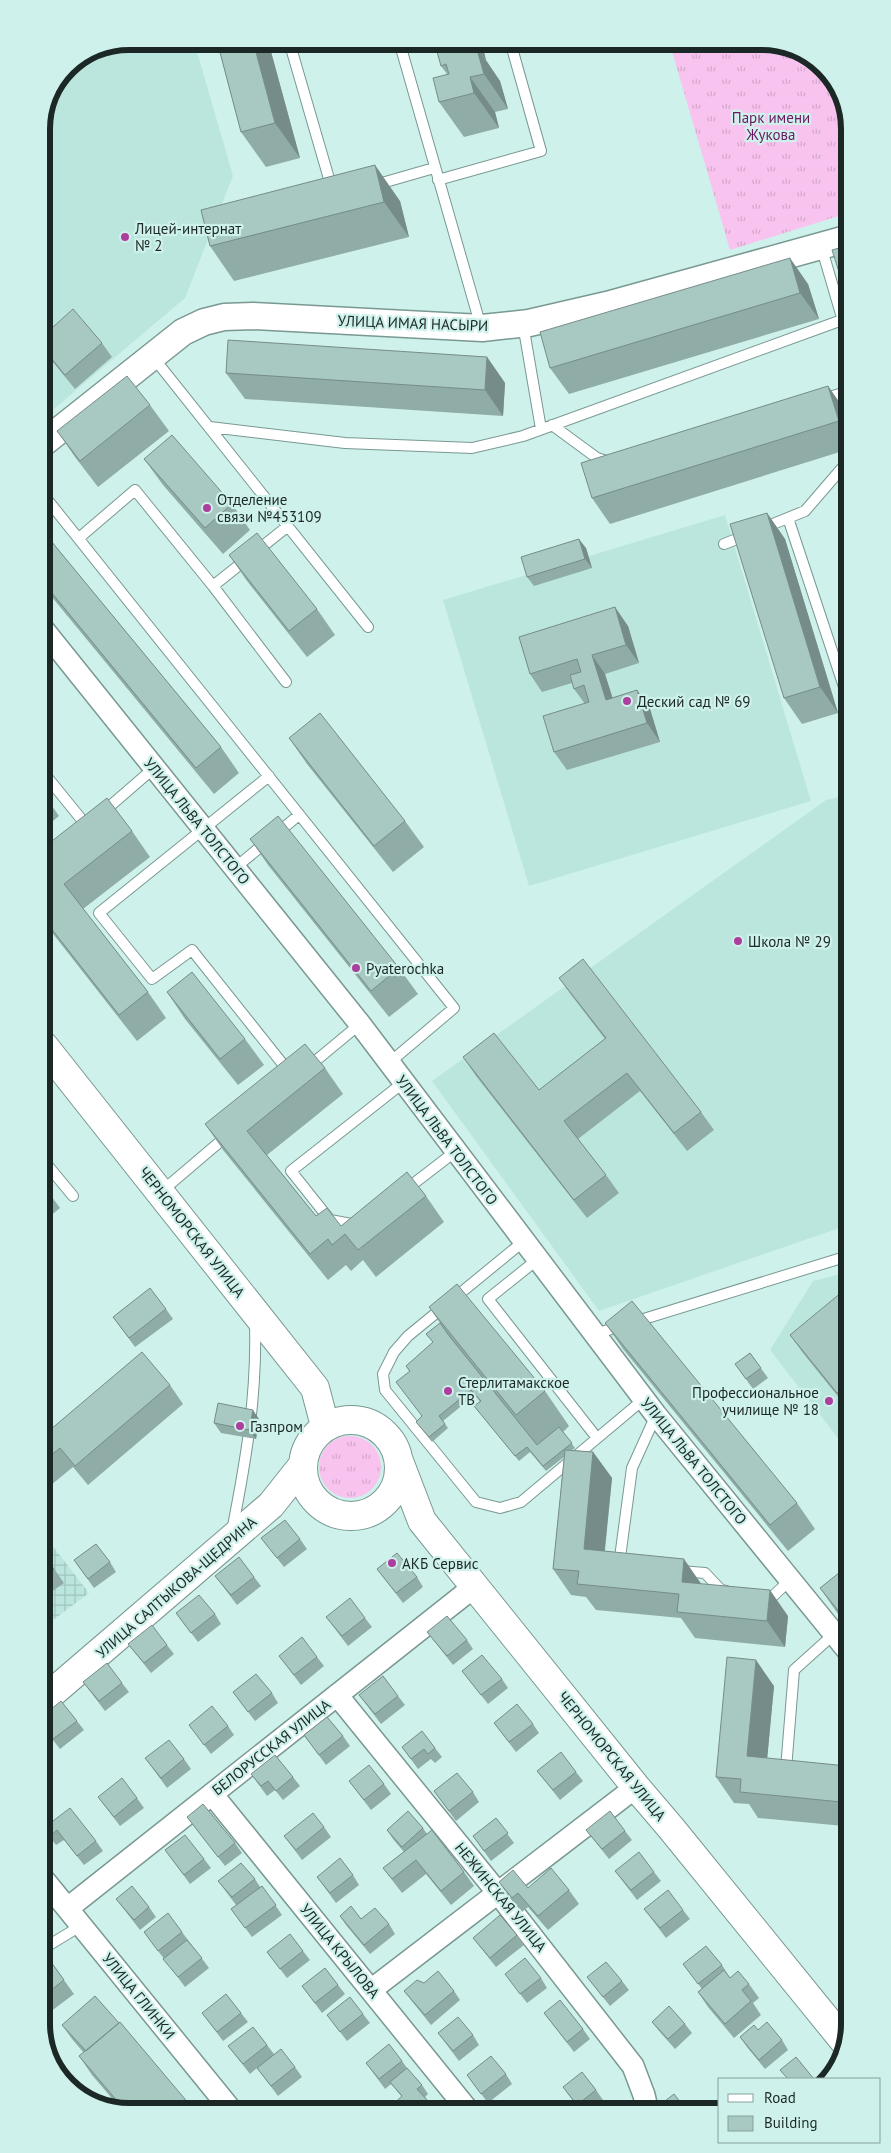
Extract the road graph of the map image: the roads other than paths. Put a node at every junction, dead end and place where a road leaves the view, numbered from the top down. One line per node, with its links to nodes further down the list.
1 (292, 50): 7 (lane)
2 (401, 50): 4 (lane)
3 (512, 50): 5 (lane)
4 (434, 168): 5 (lane); 6 (lane)
5 (438, 180): 13 (lane)
6 (362, 189)
7 (334, 197)
8 (841, 240): 9 (street, УЛИЦА ИМАЯ НАСЫРИ)
9 (820, 246): 10 (lane); 12 (street, УЛИЦА ИМАЯ НАСЫРИ)
10 (841, 317)
11 (841, 320): 17 (lane)
12 (523, 324): 13 (street, УЛИЦА ИМАЯ НАСЫРИ); 19 (lane)
13 (482, 328): 14 (street, УЛИЦА ИМАЯ НАСЫРИ)
14 (152, 357): 18 (lane); 20 (street, УЛИЦА ИМАЯ НАСЫРИ)
15 (841, 393): 16 (lane)
16 (808, 403)
17 (552, 425): 19 (lane); 21 (lane)
18 (210, 427): 19 (lane); 25 (lane)
19 (541, 429)
20 (50, 438)
21 (621, 461)
22 (841, 469): 24 (lane)
23 (50, 503): 26 (lane)
24 (788, 518): 27 (lane); 31 (lane)
25 (288, 526): 28 (lane); 29 (lane)
26 (79, 538): 28 (lane); 34 (lane)
27 (724, 544)
28 (213, 586): 32 (lane)
29 (368, 627)
30 (50, 638): 33 (street, УЛИЦА ЛЬВА ТОЛСТОГО)
31 (841, 678)
32 (286, 682)
33 (154, 768): 35 (lane); 37 (street, УЛИЦА ЛЬВА ТОЛСТОГО)
34 (269, 776): 36 (lane); 37 (lane)
35 (50, 781)
36 (299, 815): 38 (lane); 41 (lane)
37 (203, 829): 38 (street, УЛИЦА ЛЬВА ТОЛСТОГО); 39 (lane)
38 (234, 868): 39 (street, УЛИЦА ЛЬВА ТОЛСТОГО)
39 (360, 1024): 41 (street, УЛИЦА ЛЬВА ТОЛСТОГО)
40 (50, 1053): 46 (main road, ЧЕРНОМОРСКАЯ УЛИЦА)
41 (389, 1063): 42 (street, УЛИЦА ЛЬВА ТОЛСТОГО)
42 (404, 1082): 44 (street, УЛИЦА ЛЬВА ТОЛСТОГО); 49 (lane)
43 (234, 1130): 46 (lane)
44 (456, 1151): 48 (lane); 50 (street, УЛИЦА ЛЬВА ТОЛСТОГО)
45 (50, 1168): 47 (lane)
46 (161, 1192): 53 (main road, ЧЕРНОМОРСКАЯ УЛИЦА)
47 (73, 1196)
48 (397, 1197)
49 (367, 1220)
50 (524, 1241): 52 (street, УЛИЦА ЛЬВА ТОЛСТОГО); 59 (lane)
51 (841, 1258): 54 (lane)
52 (538, 1259): 54 (street, УЛИЦА ЛЬВА ТОЛСТОГО); 59 (lane)
53 (254, 1312): 55 (main road, ЧЕРНОМОРСКАЯ УЛИЦА); 66 (lane)
54 (595, 1334): 56 (street, УЛИЦА ЛЬВА ТОЛСТОГО)
55 (315, 1388): 57 (main road); 58 (main road, ЧЕРНОМОРСКАЯ УЛИЦА)
56 (650, 1407): 59 (lane); 67 (lane); 69 (street, УЛИЦА ЛЬВА ТОЛСТОГО)
57 (372, 1424): 58 (main road); 60 (main road)
58 (325, 1426): 61 (main road)
59 (597, 1438)
60 (399, 1461): 64 (main road); 65 (main road, ЧЕРНОМОРСКАЯ УЛИЦА)
61 (302, 1466): 62 (main road); 63 (main road)
62 (317, 1503): 63 (main road, УЛИЦА САЛТЫКОВА-ЩЕДРИНА); 64 (main road)
63 (271, 1505): 66 (main road, УЛИЦА САЛТЫКОВА-ЩЕДРИНА)
64 (371, 1512): 65 (main road)
65 (422, 1521): 70 (main road, ЧЕРНОМОРСКАЯ УЛИЦА)
66 (230, 1540): 75 (main road, УЛИЦА САЛТЫКОВА-ЩЕДРИНА)
67 (628, 1566)
68 (667, 1570): 71 (lane)
69 (790, 1580): 72 (lane); 73 (street, УЛИЦА ЛЬВА ТОЛСТОГО)
70 (474, 1586): 76 (street, БЕЛОРУССКАЯ УЛИЦА); 78 (main road, ЧЕРНОМОРСКАЯ УЛИЦА)
71 (738, 1592)
72 (755, 1595)
73 (834, 1634): 74 (street, УЛИЦА ЛЬВА ТОЛСТОГО); 77 (lane)
74 (841, 1642)
75 (50, 1695)
76 (337, 1695): 79 (street, БЕЛОРУССКАЯ УЛИЦА); 81 (street, НЕЖИНСКАЯ УЛИЦА)
77 (804, 1771)
78 (636, 1787): 81 (street); 86 (main road, ЧЕРНОМОРСКАЯ УЛИЦА)
79 (212, 1794): 82 (street, БЕЛОРУССКАЯ УЛИЦА); 85 (street, УЛИЦА КРЫЛОВА)
80 (50, 1887): 82 (street, УЛИЦА ГЛИНКИ)
81 (498, 1893): 85 (street); 89 (street, НЕЖИНСКАЯ УЛИЦА)
82 (68, 1908): 83 (street, УЛИЦА ГЛИНКИ)
83 (82, 1926): 84 (lane); 87 (street, УЛИЦА ГЛИНКИ)
84 (50, 1946)
85 (371, 1990): 88 (street, УЛИЦА КРЫЛОВА)
86 (839, 2035)
87 (226, 2103)
88 (462, 2103)
89 (646, 2103)

